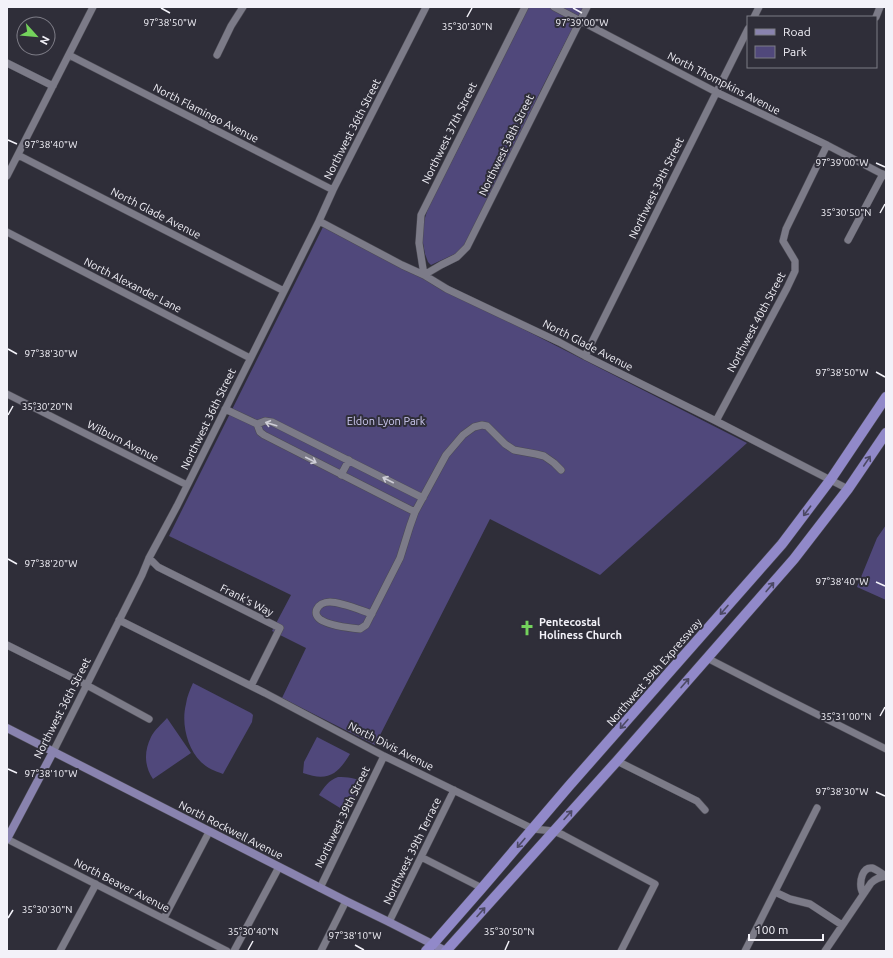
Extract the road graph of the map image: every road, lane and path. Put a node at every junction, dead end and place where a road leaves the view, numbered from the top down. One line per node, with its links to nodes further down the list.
1 (93, 7): 11 (street)
2 (243, 7): 12 (street)
3 (426, 7): 20 (street, Northwest 36th Street)
4 (524, 7): 24 (street, Northwest 37th Street)
5 (554, 7): 9 (street, North Thompkins Avenue)
6 (587, 7): 9 (street, Northwest 38th Street)
7 (759, 7): 8 (street)
8 (754, 16)
9 (580, 21): 15 (street, North Thompkins Avenue); 24 (street, Northwest 38th Street)
10 (747, 31): 15 (street, Northwest 39th Street)
11 (69, 55): 14 (street); 20 (street, North Flamingo Avenue)
12 (217, 55)
13 (7, 63): 14 (street)
14 (53, 86): 17 (street)
15 (716, 92): 16 (street, North Thompkins Avenue); 26 (street, Northwest 39th Street)
16 (827, 145): 18 (street, North Thompkins Avenue); 31 (street, Northwest 40th Street)
17 (18, 155): 19 (street); 25 (street, North Glade Avenue)
18 (884, 175): 23 (street)
19 (7, 176)
20 (334, 190): 21 (street, Northwest 36th Street)
21 (319, 221): 24 (street, North Glade Avenue); 25 (street, Northwest 36th Street)
22 (7, 232): 27 (street, North Alexander Lane)
23 (848, 240)
24 (424, 275): 26 (street, North Glade Avenue)
25 (284, 291): 27 (street, Northwest 36th Street)
26 (585, 356): 31 (street, North Glade Avenue)
27 (250, 358): 30 (street, Northwest 36th Street)
28 (7, 394): 38 (street, Wilburn Avenue)
29 (886, 397): 37 (highway, Northwest 39th Expressway)
30 (225, 409): 32 (street); 38 (street, Northwest 36th Street)
31 (716, 421): 37 (street, North Glade Avenue)
32 (256, 424): 34 (street, one-way to 32); 36 (street, one-way to 36)
33 (886, 432): 39 (highway, one-way to 33)
34 (349, 460): 36 (street); 40 (street, one-way to 34)
35 (561, 470): 40 (street)
36 (341, 475): 41 (street)
37 (830, 479): 39 (street, North Glade Avenue); 46 (highway, Northwest 39th Expressway, one-way to 46)
38 (187, 485): 42 (street, Northwest 36th Street)
39 (848, 489): 47 (highway, one-way to 39)
40 (423, 498): 41 (street)
41 (415, 512): 43 (street)
42 (149, 558): 44 (street, Northwest 36th Street); 49 (street, Frank's Way)
43 (372, 614): 43 (street)
44 (120, 620): 48 (street, Northwest 36th Street); 49 (street, North Divis Avenue)
45 (7, 645): 48 (street)
46 (692, 647): 47 (highway); 50 (highway, Northwest 39th Expressway)
47 (707, 658): 51 (highway, one-way to 47); 54 (street)
48 (86, 686): 52 (street); 55 (street, Northwest 36th Street)
49 (251, 686): 56 (street, North Divis Avenue)
50 (650, 694): 51 (highway); 61 (highway, Northwest 39th Expressway, one-way to 61)
51 (663, 708): 57 (highway)
52 (149, 719)
53 (7, 728): 55 (main road, North Rockwell Avenue)
54 (886, 749)
55 (53, 752): 63 (main road, North Rockwell Avenue); 64 (main road, Northwest 36th Street)
56 (384, 756): 58 (street, North Divis Avenue); 69 (street, Northwest 39th Street)
57 (617, 761): 60 (street); 62 (highway, one-way to 57)
58 (454, 790): 61 (street, North Divis Avenue); 65 (street, Northwest 39th Terrace)
59 (817, 808): 71 (street)
60 (705, 810)
61 (533, 828): 62 (street, North Divis Avenue); 70 (highway, Northwest 39th Expressway, one-way to 70)
62 (554, 831): 82 (highway, one-way to 62); 83 (street, North Divis Avenue)
63 (209, 832): 66 (main road, North Rockwell Avenue); 74 (street)
64 (7, 839): 68 (street, North Beaver Avenue)
65 (420, 857): 70 (street); 75 (street, Northwest 39th Terrace)
66 (279, 867): 69 (main road, North Rockwell Avenue); 80 (street)
67 (886, 876): 72 (street); 72 (street)
68 (96, 884): 74 (street, North Beaver Avenue); 78 (street)
69 (320, 888): 73 (main road, North Rockwell Avenue)
70 (482, 888): 77 (highway, Northwest 39th Expressway)
71 (775, 892): 76 (street); 84 (street)
72 (863, 894): 76 (street)
73 (346, 902): 75 (main road, North Rockwell Avenue); 81 (street)
74 (164, 918): 79 (street, North Beaver Avenue)
75 (389, 922): 77 (main road, North Rockwell Avenue)
76 (842, 925): 85 (street)
77 (429, 948): 82 (main road, North Rockwell Avenue)
78 (60, 951)
79 (227, 951)
80 (234, 951)
81 (321, 951)
82 (446, 951)
83 (621, 951)
84 (745, 951)
85 (825, 951)

